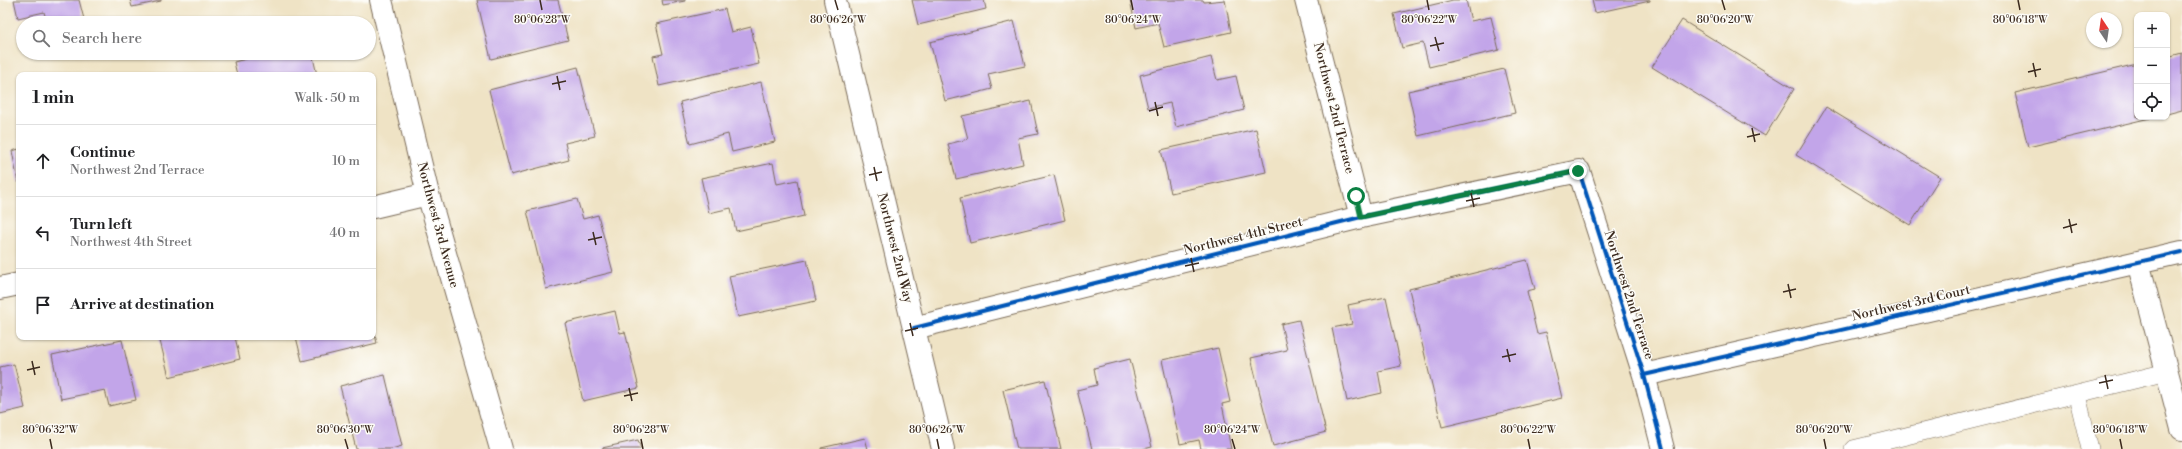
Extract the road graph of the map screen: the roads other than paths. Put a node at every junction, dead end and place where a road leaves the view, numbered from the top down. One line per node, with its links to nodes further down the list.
1 (381, 0): 5 (street, Northwest 3rd Avenue)
2 (835, 0): 12 (street, Northwest 2nd Way)
3 (1306, 0): 7 (street, Northwest 2nd Terrace)
4 (1578, 171): 7 (street, Northwest 4th Street); 14 (street, Northwest 2nd Terrace)
5 (428, 194): 6 (street); 17 (street, Northwest 3rd Avenue)
6 (376, 206)
7 (1361, 217): 12 (street, Northwest 4th Street)
8 (2182, 252): 9 (street, Northwest 3rd Court)
9 (2138, 262): 13 (street); 14 (street, Northwest 3rd Court)
10 (16, 285): 11 (street)
11 (0, 288)
12 (914, 328): 18 (street, Northwest 2nd Way)
13 (2167, 372): 15 (lane); 16 (street)
14 (1644, 375): 19 (street, Northwest 2nd Terrace)
15 (2077, 395): 20 (lane); 21 (lane)
16 (2182, 429)
17 (501, 449)
18 (943, 449)
19 (1663, 449)
20 (1853, 449)
21 (2090, 449)

